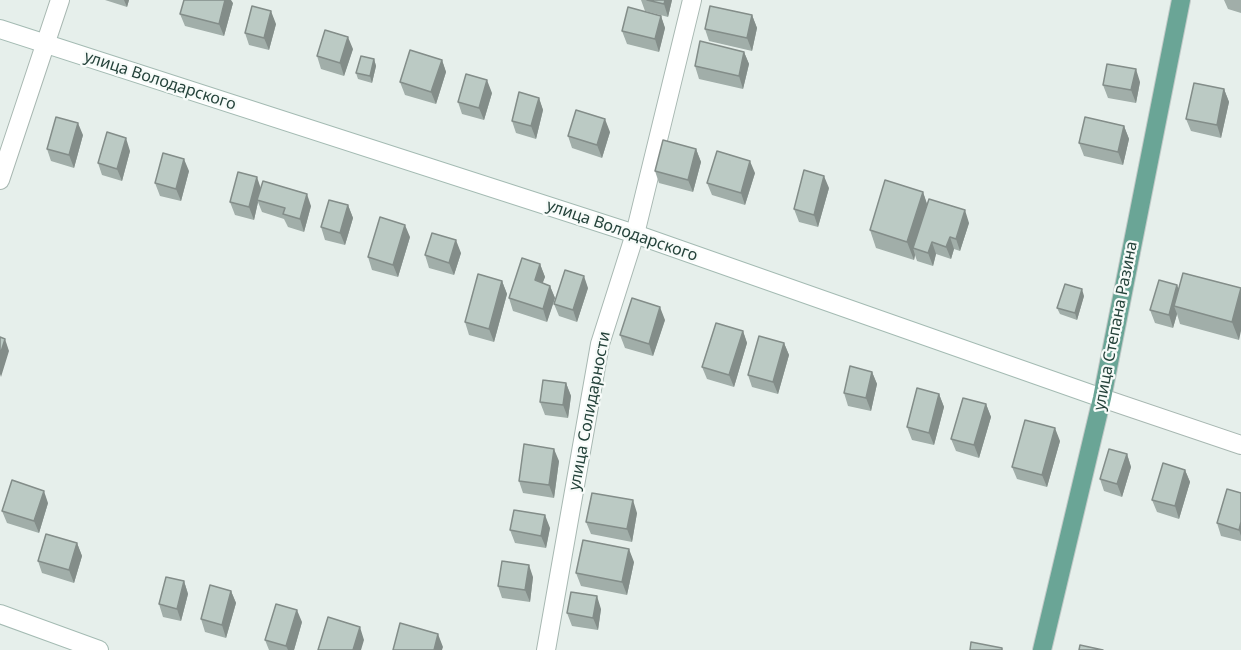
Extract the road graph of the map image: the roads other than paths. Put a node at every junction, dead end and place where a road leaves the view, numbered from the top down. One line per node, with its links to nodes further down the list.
1 (60, 0): 5 (main road)
2 (692, 0): 7 (main road, улица Солидарности)
3 (1181, 0): 8 (main road, улица Степана Разина)
4 (0, 29): 5 (main road, улица Володарского)
5 (46, 44): 6 (main road); 7 (main road, улица Володарского)
6 (0, 180)
7 (635, 234): 8 (main road, улица Володарского); 12 (main road, улица Солидарности)
8 (1102, 398): 9 (main road, улица Володарского); 13 (main road, улица Степана Разина)
9 (1241, 445)
10 (0, 614): 11 (main road)
11 (99, 650)
12 (546, 650)
13 (1042, 650)

